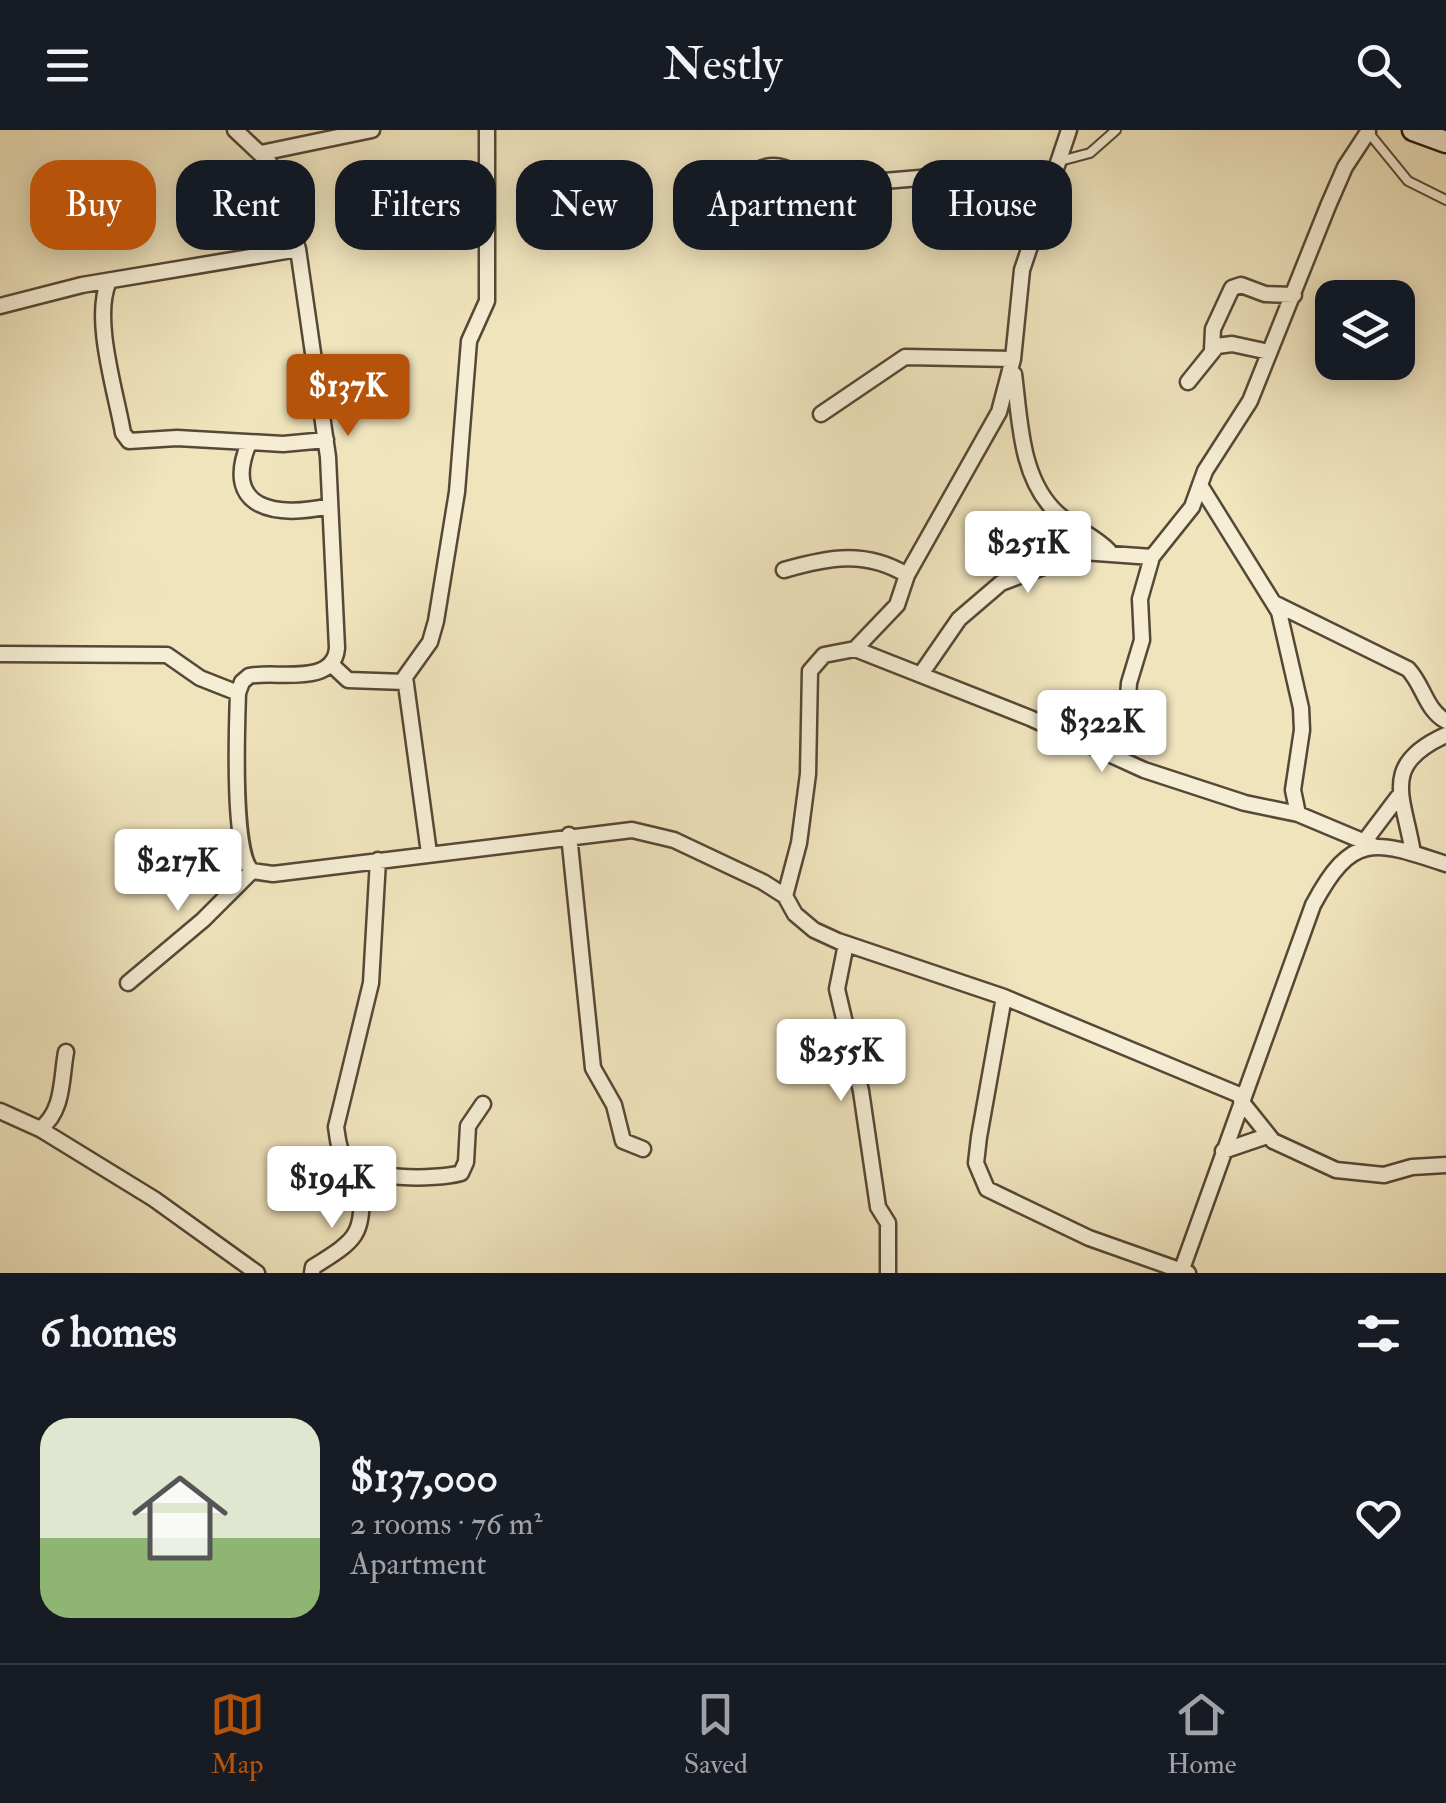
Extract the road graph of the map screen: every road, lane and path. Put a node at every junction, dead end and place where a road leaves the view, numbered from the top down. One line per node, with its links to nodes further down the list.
1 (235, 130): 9 (street)
2 (372, 130): 9 (street)
3 (487, 130): 37 (street)
4 (1069, 130): 11 (street)
5 (1116, 130): 12 (lane)
6 (1370, 130): 13 (lane); 17 (street)
7 (1412, 130): 8 (main road)
8 (1446, 142)
9 (261, 153): 10 (street)
10 (266, 160)
11 (1060, 160)
12 (1072, 161)
13 (1446, 200)
14 (298, 250): 16 (street); 24 (street)
15 (1029, 250): 21 (street)
16 (109, 280): 18 (street); 25 (street)
17 (1294, 295): 19 (street); 20 (street)
18 (0, 306)
19 (1212, 350): 20 (street); 22 (street)
20 (1270, 352): 26 (street)
21 (1012, 361): 23 (street); 28 (street); 31 (street)
22 (1188, 382)
23 (821, 414)
24 (326, 440): 25 (street); 27 (street)
25 (249, 443): 27 (street)
26 (1200, 485): 29 (street); 32 (street)
27 (328, 506): 35 (street)
28 (1110, 552): 29 (street); 36 (street)
29 (1152, 558): 41 (street)
30 (784, 570): 31 (street)
31 (907, 575): 33 (street)
32 (1273, 603): 39 (street); 43 (street)
33 (855, 649): 36 (street); 51 (street)
34 (0, 654): 38 (street)
35 (332, 665): 37 (street); 38 (street)
36 (921, 674): 41 (street)
37 (405, 682): 46 (street)
38 (238, 693): 50 (street)
39 (1446, 722)
40 (1446, 735): 42 (street)
41 (1101, 750): 43 (street)
42 (1398, 796): 45 (street); 47 (street)
43 (1298, 814): 45 (street)
44 (569, 835): 46 (street); 51 (street); 61 (street)
45 (1368, 844): 47 (street); 56 (street)
46 (429, 853): 48 (street)
47 (1413, 853): 49 (street)
48 (378, 860): 50 (street); 64 (street)
49 (1446, 864)
50 (252, 871): 53 (street)
51 (785, 896): 52 (street)
52 (846, 944): 54 (street); 69 (street)
53 (128, 984)
54 (1004, 997): 56 (street); 66 (street)
55 (66, 1052): 59 (street)
56 (1242, 1098): 60 (street); 62 (street)
57 (483, 1104): 64 (street)
58 (0, 1111): 59 (street)
59 (40, 1129): 67 (street)
60 (1268, 1136): 62 (street); 63 (street)
61 (643, 1149)
62 (1223, 1151): 66 (street)
63 (1446, 1165)
64 (364, 1171): 65 (street)
65 (312, 1270): 68 (street)
66 (1185, 1271)
67 (257, 1273)
68 (296, 1273)
69 (888, 1273)

